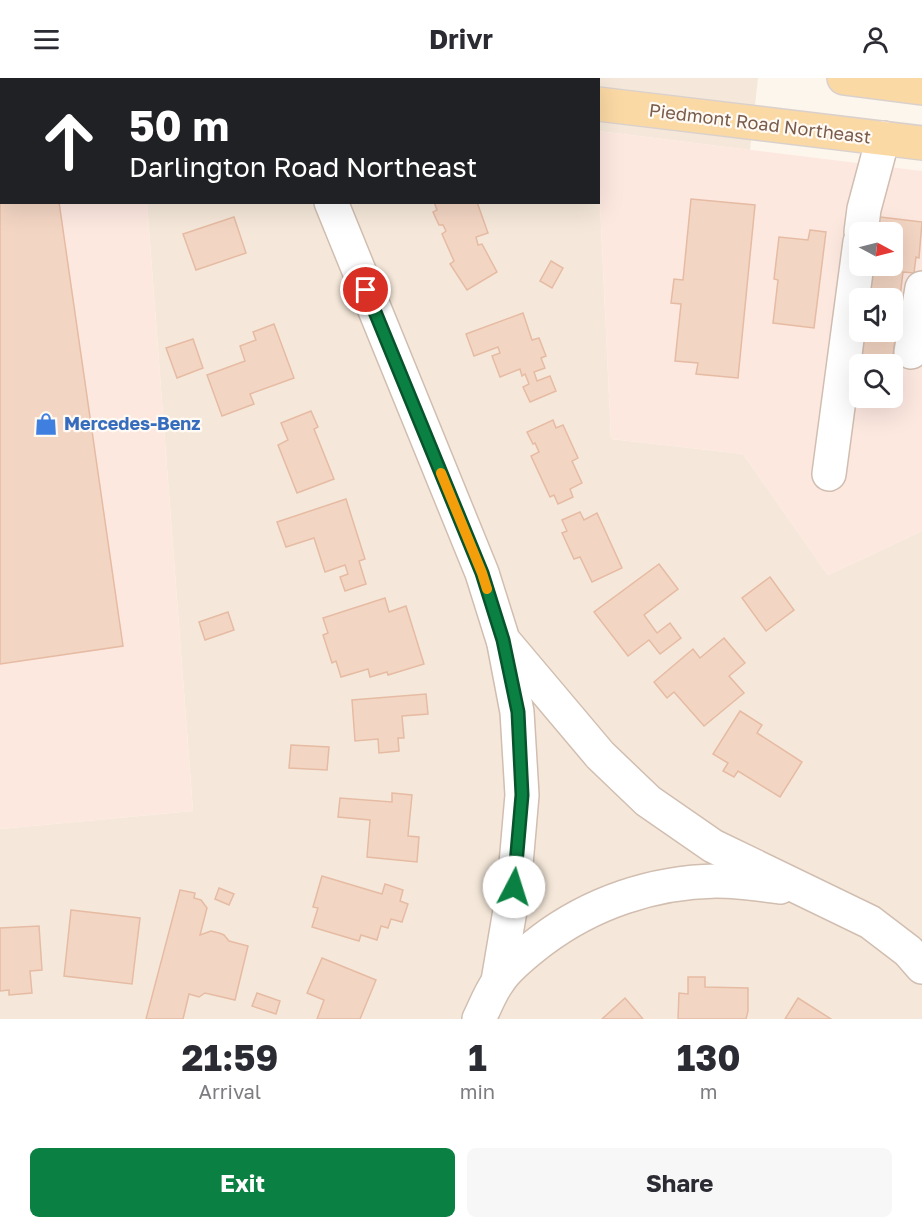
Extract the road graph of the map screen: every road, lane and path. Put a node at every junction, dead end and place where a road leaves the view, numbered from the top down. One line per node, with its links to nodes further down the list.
1 (844, 78): 2 (main road)
2 (922, 88)
3 (600, 104): 4 (main road, Piedmont Road Northeast)
4 (883, 138): 5 (main road, Piedmont Road Northeast); 7 (street)
5 (922, 143)
6 (332, 204): 12 (street)
7 (862, 222)
8 (856, 276): 11 (street)
9 (922, 288): 10 (street)
10 (911, 352)
11 (829, 474)
12 (503, 640): 13 (street); 15 (street)
13 (808, 892): 14 (street); 15 (street)
14 (922, 967)
15 (498, 981): 16 (street)
16 (479, 1019)

